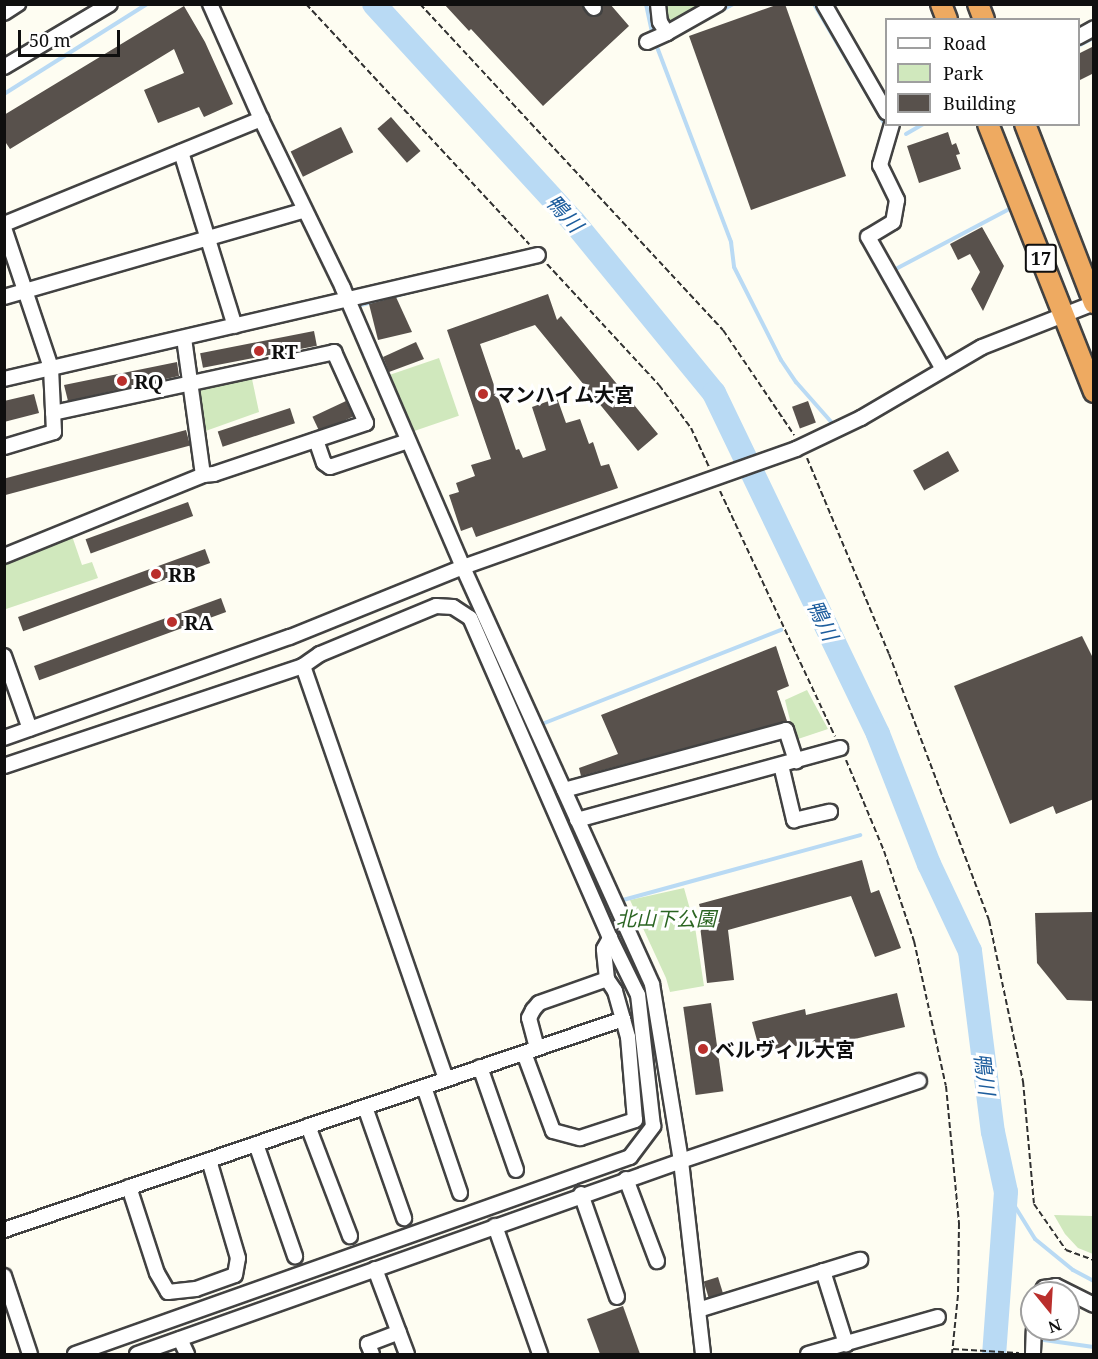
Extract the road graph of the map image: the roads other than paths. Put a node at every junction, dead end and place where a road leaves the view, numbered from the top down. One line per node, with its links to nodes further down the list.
1 (18, 4): 7 (street)
2 (110, 4): 12 (street)
3 (210, 4): 14 (street)
4 (658, 4): 9 (street)
5 (718, 4): 9 (street)
6 (824, 4): 13 (street)
7 (4, 13)
8 (1094, 28): 10 (street)
9 (667, 33): 11 (street)
10 (1080, 36)
11 (647, 42)
12 (4, 67)
13 (885, 110)
14 (261, 119): 18 (street); 19 (street)
15 (891, 126): 31 (street)
16 (989, 126): 27 (highway, 17)
17 (1025, 126): 26 (highway, 17)
18 (181, 152): 20 (street); 21 (street)
19 (305, 210): 21 (street); 25 (street)
20 (4, 226): 23 (street)
21 (207, 238): 23 (street); 28 (street)
22 (538, 255): 25 (street)
23 (26, 291): 24 (street); 30 (street)
24 (4, 297)
25 (348, 301): 28 (street); 37 (street)
26 (1094, 303): 27 (street)
27 (1063, 314): 31 (street); 34 (highway, 17)
28 (235, 326): 29 (street)
29 (183, 338): 30 (street); 33 (street)
30 (51, 368): 32 (street); 35 (street)
31 (942, 368): 41 (street)
32 (4, 379)
33 (190, 384): 35 (street); 36 (street); 39 (street)
34 (1094, 392)
35 (53, 414): 38 (street)
36 (316, 440): 37 (street); 39 (street)
37 (408, 441): 41 (street)
38 (4, 447)
39 (203, 475): 40 (street)
40 (4, 556)
41 (463, 567): 44 (street); 50 (street)
42 (4, 656): 44 (street)
43 (303, 666): 49 (street); 53 (street); 58 (street)
44 (30, 729): 45 (street)
45 (4, 738)
46 (840, 748): 47 (street)
47 (796, 761): 48 (street); 50 (street)
48 (781, 765): 51 (street); 52 (street)
49 (4, 766)
50 (564, 790): 52 (street)
51 (830, 812)
52 (578, 820): 65 (street)
53 (610, 938): 54 (street); 91 (street)
54 (607, 979): 55 (street); 56 (street)
55 (623, 1019): 56 (street); 56 (street)
56 (530, 1051): 57 (street)
57 (480, 1068): 58 (street); 66 (street)
58 (446, 1079): 60 (street)
59 (919, 1081): 65 (street)
60 (424, 1087): 61 (street); 69 (street)
61 (364, 1107): 62 (street); 71 (street)
62 (308, 1126): 63 (street); 74 (street)
63 (256, 1144): 64 (street); 75 (street)
64 (209, 1160): 68 (street); 68 (street)
65 (681, 1161): 67 (street); 85 (street)
66 (516, 1170)
67 (626, 1179): 70 (street); 77 (street)
68 (129, 1188): 73 (street)
69 (460, 1193)
70 (581, 1194): 72 (street); 81 (street)
71 (404, 1218)
72 (495, 1226): 78 (street); 96 (street)
73 (4, 1230)
74 (350, 1236)
75 (295, 1256)
76 (860, 1260): 79 (street)
77 (657, 1261)
78 (375, 1269): 87 (street); 88 (street)
79 (823, 1271): 85 (street); 89 (street)
80 (4, 1276): 83 (street)
81 (617, 1297)
82 (1080, 1298): 84 (street)
83 (9, 1305): 90 (street)
84 (1094, 1305)
85 (698, 1310): 97 (street)
86 (938, 1317): 89 (street)
87 (399, 1332): 94 (street); 95 (street)
88 (180, 1339): 92 (street); 93 (street)
89 (846, 1344): 98 (street)
90 (30, 1354)
91 (75, 1354)
92 (137, 1354)
93 (187, 1354)
94 (372, 1354)
95 (407, 1354)
96 (540, 1354)
97 (703, 1354)
98 (808, 1354)

